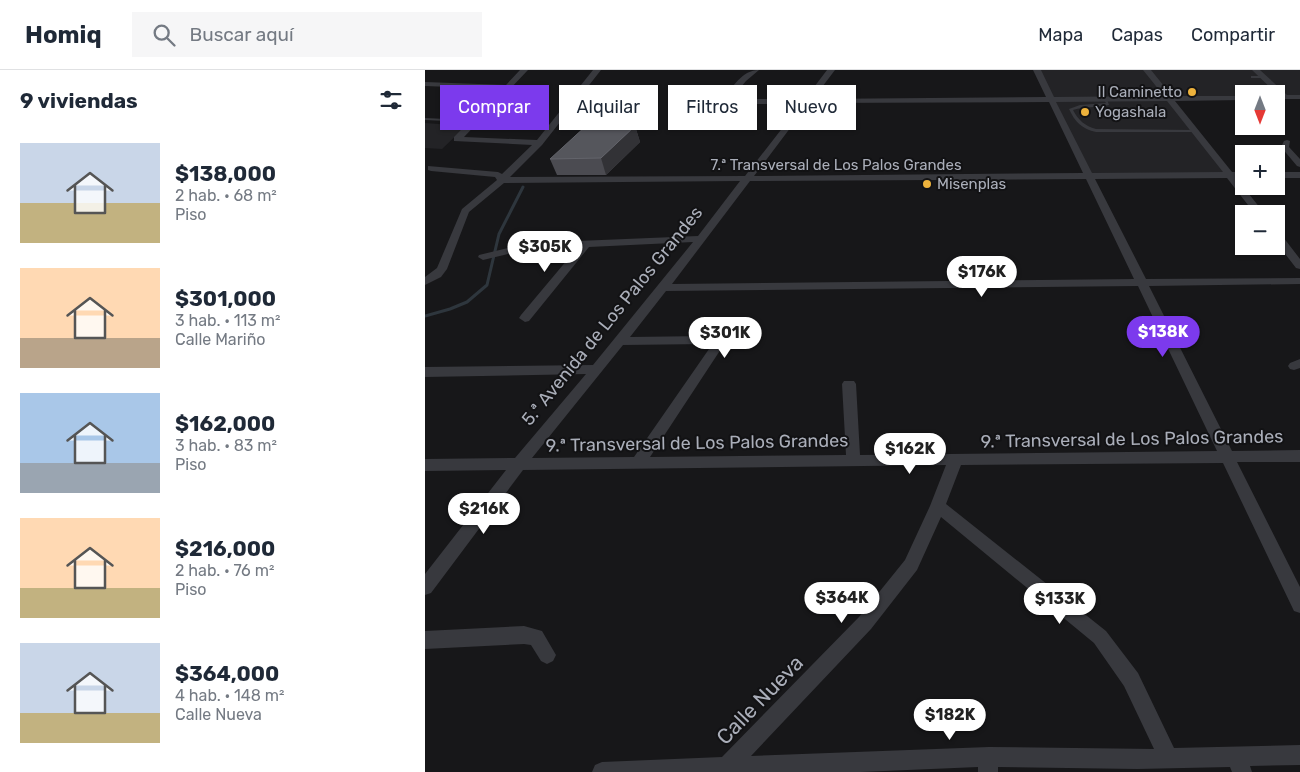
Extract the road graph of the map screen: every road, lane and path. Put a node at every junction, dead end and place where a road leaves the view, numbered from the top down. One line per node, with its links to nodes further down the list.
1 (524, 70): 10 (street)
2 (597, 70): 27 (street)
3 (755, 70): 11 (street)
4 (831, 70): 12 (street, 5.ª Avenida de Los Palos Grandes)
5 (1037, 70): 20 (street)
6 (1147, 70): 16 (street)
7 (1254, 74): 13 (street)
8 (425, 84): 9 (street)
9 (452, 85)
10 (509, 85)
11 (738, 85)
12 (819, 85)
13 (1272, 85)
14 (1285, 97): 15 (street)
15 (1300, 97)
16 (1169, 98): 17 (street); 18 (street); 25 (street)
17 (1235, 98)
18 (1105, 99): 20 (street); 25 (lane)
19 (856, 100): 20 (street)
20 (1052, 100): 34 (street)
21 (425, 119): 22 (lane)
22 (440, 120)
23 (466, 130): 27 (street)
24 (783, 130): 35 (street, 5.ª Avenida de Los Palos Grandes)
25 (1195, 131): 30 (street)
26 (1287, 143): 28 (street)
27 (539, 144): 36 (street)
28 (1300, 164)
29 (431, 168): 36 (street, 7.ª Transversal de Los Palos Grandes)
30 (1230, 175): 31 (street, 7.ª Transversal de Los Palos Grandes); 34 (street, 7.ª Transversal de Los Palos Grandes); 37 (street)
31 (1235, 175)
32 (1285, 175): 33 (street)
33 (1300, 175)
34 (1089, 176): 35 (street, 7.ª Transversal de Los Palos Grandes); 45 (street)
35 (745, 179): 36 (street, 7.ª Transversal de Los Palos Grandes); 38 (street, 5.ª Avenida de Los Palos Grandes)
36 (502, 180): 44 (street)
37 (1253, 205)
38 (699, 239): 39 (street); 46 (street, 5.ª Avenida de Los Palos Grandes)
39 (585, 245): 41 (street); 47 (street)
40 (1285, 247): 42 (street)
41 (483, 257)
42 (1300, 266)
43 (1300, 281): 45 (street)
44 (425, 282)
45 (1141, 282): 46 (street); 53 (street)
46 (663, 288): 48 (street, 5.ª Avenida de Los Palos Grandes)
47 (525, 318)
48 (620, 340): 49 (street, 5.ª Avenida de Los Palos Grandes); 56 (street)
49 (597, 369): 50 (street); 57 (street, 5.ª Avenida de Los Palos Grandes)
50 (425, 372)
51 (849, 384): 54 (street)
52 (1300, 456): 53 (street, 9.ª Transversal de Los Palos Grandes)
53 (1226, 457): 55 (street, 9.ª Transversal de Los Palos Grandes); 61 (street)
54 (853, 460): 55 (street, 9.ª Transversal de Los Palos Grandes); 56 (street, 9.ª Transversal de Los Palos Grandes)
55 (956, 460): 59 (street, Calle Nueva)
56 (638, 463): 57 (street, 9.ª Transversal de Los Palos Grandes)
57 (519, 464): 58 (street, 9.ª Transversal de Los Palos Grandes); 60 (street, 5.ª Avenida de Los Palos Grandes)
58 (425, 465)
59 (938, 506): 65 (street); 69 (street, Calle Nueva)
60 (425, 587)
61 (1300, 604)
62 (425, 640): 63 (street)
63 (547, 655)
64 (1300, 755): 67 (street)
65 (1168, 758): 67 (street); 68 (street)
66 (988, 764): 68 (street); 69 (street)
67 (1239, 764)
68 (1138, 765)
69 (727, 769): 70 (street)
70 (602, 772)

